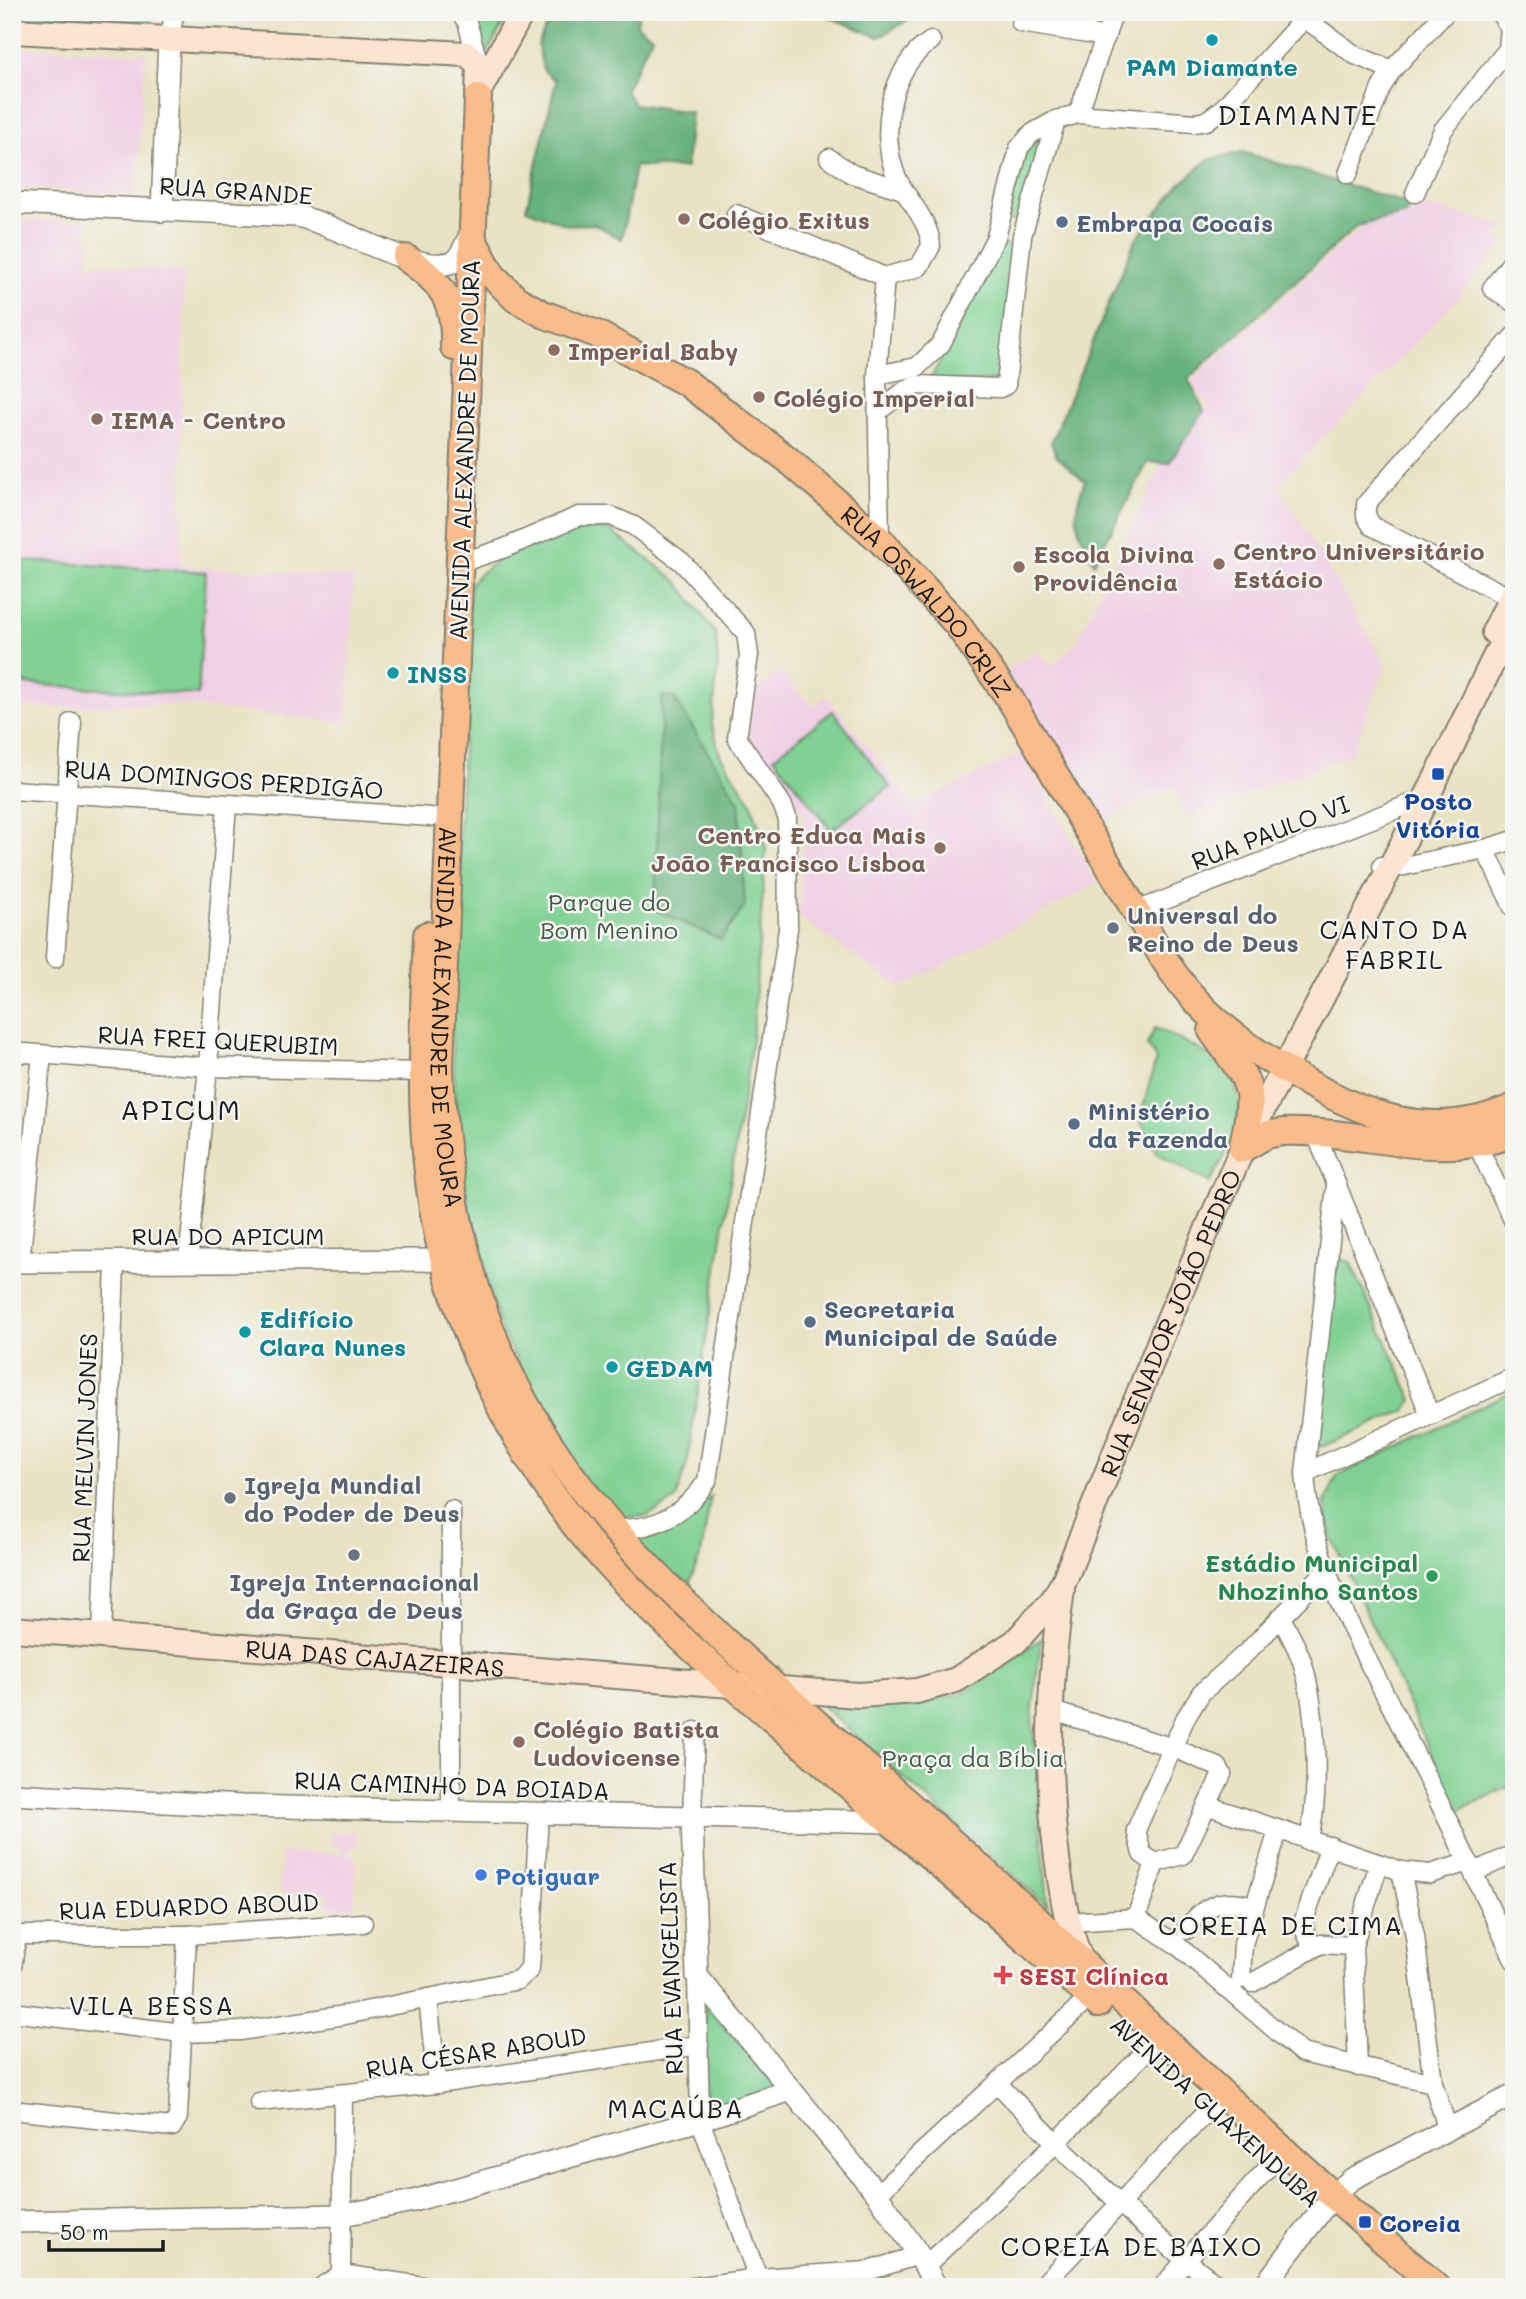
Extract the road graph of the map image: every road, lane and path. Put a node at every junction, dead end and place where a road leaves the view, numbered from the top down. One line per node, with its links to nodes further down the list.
1 (175, 12): 11 (street)
2 (460, 12): 13 (street)
3 (522, 12): 15 (main road)
4 (1114, 12): 10 (street)
5 (1446, 12): 14 (street)
6 (1499, 12): 21 (street)
7 (1307, 15): 14 (street); 16 (street)
8 (1021, 23): 10 (street)
9 (12, 31): 11 (main road)
10 (1106, 37): 16 (street)
11 (169, 39): 13 (main road); 23 (street)
12 (931, 41): 20 (street)
13 (478, 65): 15 (main road)
14 (1392, 70): 19 (street)
15 (478, 98): 26 (main road, AVENIDA ALEXANDRE DE MOURA)
16 (1079, 114): 17 (street)
17 (1056, 120): 25 (street); 27 (street)
18 (829, 158): 20 (street)
19 (1348, 174)
20 (903, 190): 30 (street)
21 (1415, 192)
22 (12, 203): 23 (street, RUA GRANDE)
23 (162, 211): 28 (street, RUA GRANDE)
24 (736, 214): 30 (street)
25 (1000, 227): 27 (street); 33 (street)
26 (470, 233): 28 (street, RUA GRANDE); 35 (main road, RUA OSWALDO CRUZ); 36 (main road, AVENIDA ALEXANDRE DE MOURA)
27 (1022, 236): 34 (street)
28 (406, 258): 43 (main road, AVENIDA ALEXANDRE DE MOURA)
29 (1514, 259): 31 (street)
30 (885, 278): 33 (street)
31 (1514, 303)
32 (1514, 336): 37 (street)
33 (877, 375): 34 (street)
34 (880, 410): 35 (street)
35 (880, 540): 48 (main road, RUA OSWALDO CRUZ)
36 (460, 563): 64 (main road, AVENIDA ALEXANDRE DE MOURA); 75 (street)
37 (1513, 602): 42 (main road)
38 (72, 722): 40 (street)
39 (12, 790): 40 (street, RUA DOMINGOS PERDIGÃO)
40 (69, 793): 41 (street, RUA DOMINGOS PERDIGÃO); 49 (street)
41 (227, 804): 43 (street, RUA DOMINGOS PERDIGÃO); 54 (street)
42 (1416, 807): 46 (main road); 48 (street, RUA PAULO VI)
43 (432, 817): 56 (main road, AVENIDA ALEXANDRE DE MOURA)
44 (1514, 840): 45 (street)
45 (1485, 849): 46 (street); 47 (street)
46 (1384, 867): 52 (main road); 55 (main road, RUA SENADOR JOÃO PEDRO)
47 (1514, 909)
48 (1136, 911): 50 (main road, RUA OSWALDO CRUZ)
49 (55, 958)
50 (1188, 994): 52 (main road, RUA OSWALDO CRUZ); 61 (main road)
51 (12, 1052): 53 (street, RUA FREI QUERUBIM)
52 (1259, 1054): 55 (main road, RUA OSWALDO CRUZ)
53 (42, 1055): 54 (street, RUA FREI QUERUBIM); 68 (street)
54 (208, 1067): 56 (street, RUA FREI QUERUBIM); 67 (street)
55 (1286, 1070): 57 (main road, RUA OSWALDO CRUZ); 61 (main road, RUA SENADOR JOÃO PEDRO)
56 (421, 1072): 63 (main road, AVENIDA ALEXANDRE DE MOURA)
57 (1514, 1107)
58 (1315, 1134): 60 (main road); 61 (main road); 62 (street)
59 (1514, 1134): 60 (main road)
60 (1477, 1144): 65 (street)
61 (1242, 1149): 77 (main road, RUA SENADOR JOÃO PEDRO)
62 (1336, 1185): 72 (street); 73 (street)
63 (431, 1189): 64 (main road); 66 (main road, AVENIDA ALEXANDRE DE MOURA)
64 (455, 1201): 70 (main road, AVENIDA ALEXANDRE DE MOURA)
65 (1514, 1223)
66 (444, 1260): 67 (street, RUA DO APICUM); 70 (main road); 83 (main road, AVENIDA ALEXANDRE DE MOURA)
67 (188, 1261): 69 (street, RUA DO APICUM)
68 (16, 1262): 69 (street, RUA DO APICUM)
69 (115, 1262): 80 (street, RUA MELVIN JONES)
70 (509, 1372): 75 (main road, AVENIDA ALEXANDRE DE MOURA)
71 (1514, 1377): 72 (street)
72 (1430, 1415): 73 (street)
73 (1305, 1473): 76 (street)
74 (451, 1510): 82 (street)
75 (613, 1529): 81 (main road, AVENIDA ALEXANDRE DE MOURA)
76 (1325, 1572): 78 (street); 100 (street)
77 (1064, 1581): 84 (main road, RUA SENADOR JOÃO PEDRO); 85 (main road, RUA SENADOR JOÃO PEDRO)
78 (1281, 1617): 87 (street); 95 (street)
79 (12, 1629): 80 (main road, RUA DAS CAJAZEIRAS)
80 (102, 1636): 82 (main road, RUA DAS CAJAZEIRAS)
81 (737, 1653): 83 (main road); 84 (main road, AVENIDA ALEXANDRE DE MOURA)
82 (452, 1665): 83 (main road, RUA DAS CAJAZEIRAS); 90 (street)
83 (737, 1688): 84 (main road, RUA SENADOR JOÃO PEDRO); 93 (main road, AVENIDA GUAXENDUBA)
84 (778, 1690): 103 (main road, AVENIDA GUAXENDUBA)
85 (1049, 1710): 87 (street); 105 (main road, RUA SENADOR JOÃO PEDRO)
86 (695, 1731): 92 (street, RUA EVANGELISTA)
87 (1174, 1748): 89 (street); 98 (street)
88 (12, 1794): 90 (street, RUA CAMINHO DA BOIADA)
89 (1209, 1806): 94 (street); 98 (street)
90 (451, 1812): 91 (street, RUA CAMINHO DA BOIADA)
91 (539, 1815): 92 (street, RUA CAMINHO DA BOIADA); 116 (street)
92 (692, 1817): 93 (street, RUA CAMINHO DA BOIADA); 114 (street, RUA EVANGELISTA)
93 (891, 1822): 103 (main road); 115 (main road, AVENIDA GUAXENDUBA)
94 (1278, 1831): 95 (street); 102 (street)
95 (1308, 1841): 96 (street)
96 (1330, 1846): 99 (street); 110 (street)
97 (1514, 1854): 100 (street)
98 (1154, 1863): 104 (street)
99 (1379, 1864): 101 (street); 109 (street)
100 (1472, 1867): 101 (street); 111 (street)
101 (1401, 1871): 123 (street)
102 (1253, 1906): 107 (street); 110 (street)
103 (1035, 1917): 112 (main road, AVENIDA GUAXENDUBA)
104 (1136, 1917): 105 (street); 121 (street)
105 (1067, 1922): 112 (main road, RUA SENADOR JOÃO PEDRO)
106 (363, 1923): 108 (street, RUA EDUARDO ABOUD)
107 (1186, 1930)
108 (187, 1935): 113 (street, RUA EDUARDO ABOUD); 118 (street)
109 (1353, 1946): 110 (street); 121 (street)
110 (1313, 1948)
111 (1514, 1960)
112 (1083, 1966): 115 (main road, AVENIDA GUAXENDUBA)
113 (12, 1967)
114 (697, 1976): 119 (street, RUA EVANGELISTA); 125 (street)
115 (1097, 1991): 120 (main road, AVENIDA GUAXENDUBA); 122 (street); 137 (main road, AVENIDA GUAXENDUBA)
116 (428, 1998): 118 (street); 124 (street)
117 (12, 2012): 118 (street)
118 (183, 2033): 130 (street)
119 (699, 2045): 124 (street, RUA CÉSAR ABOUD); 131 (street, RUA EVANGELISTA)
120 (1148, 2049): 129 (main road, AVENIDA GUAXENDUBA); 133 (street)
121 (1358, 2067): 123 (street)
122 (997, 2083): 133 (street); 135 (street)
123 (1433, 2083): 132 (street)
124 (437, 2084): 127 (street, RUA CÉSAR ABOUD)
125 (791, 2090): 131 (street); 135 (street)
126 (1514, 2095): 132 (street)
127 (343, 2096): 128 (street, RUA CÉSAR ABOUD); 138 (street)
128 (259, 2102)
129 (1211, 2107): 134 (main road, AVENIDA GUAXENDUBA); 136 (street)
130 (12, 2110)
131 (700, 2120): 138 (street); 143 (street, RUA EVANGELISTA)
132 (1447, 2127): 137 (street)
133 (1056, 2143): 136 (street); 141 (street)
134 (1273, 2162): 137 (main road, AVENIDA GUAXENDUBA); 140 (street)
135 (877, 2194): 141 (street)
136 (1121, 2202): 140 (street); 148 (street)
137 (1329, 2202): 151 (street); 152 (main road, AVENIDA GUAXENDUBA); 153 (main road, AVENIDA GUAXENDUBA)
138 (343, 2215): 139 (street); 142 (street)
139 (12, 2222)
140 (1185, 2260): 149 (street); 150 (street)
141 (922, 2261): 143 (street); 147 (street)
142 (341, 2274): 144 (street); 145 (street)
143 (758, 2278): 146 (street)
144 (321, 2287)
145 (430, 2287)
146 (693, 2287)
147 (936, 2287)
148 (1041, 2287)
149 (1162, 2287)
150 (1221, 2287)
151 (1263, 2287)
152 (1410, 2287)
153 (1437, 2287)

